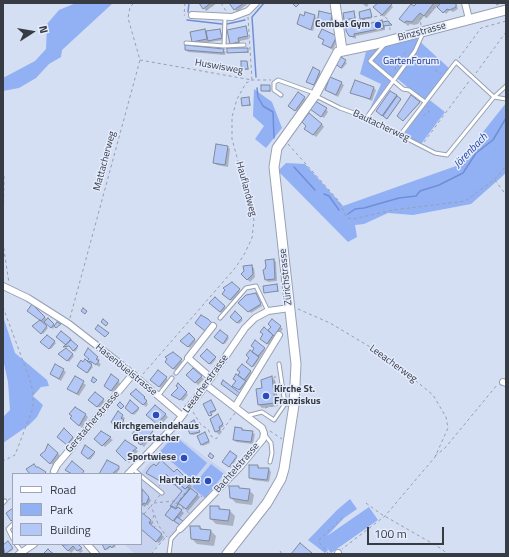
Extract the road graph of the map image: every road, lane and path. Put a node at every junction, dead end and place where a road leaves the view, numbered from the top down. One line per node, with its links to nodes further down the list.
1 (134, 3): 27 (path)
2 (185, 3): 11 (path)
3 (216, 3): 12 (path)
4 (221, 3): 13 (path)
5 (256, 3): 10 (street)
6 (335, 3): 17 (main road)
7 (438, 3): 19 (path)
8 (465, 3): 15 (street)
9 (502, 7): 15 (main road, Binzstrasse)
10 (248, 11): 13 (street); 31 (path, Huswisweg)
11 (192, 15): 12 (street)
12 (205, 16): 14 (street)
13 (232, 17): 14 (street)
14 (225, 18): 24 (lane)
15 (469, 19): 19 (main road, Binzstrasse)
16 (506, 21): 28 (path)
17 (338, 26): 18 (path); 25 (main road)
18 (390, 30)
19 (422, 30): 21 (main road, Binzstrasse); 29 (lane)
20 (506, 32): 30 (path)
21 (385, 41): 25 (main road, Binzstrasse); 33 (lane)
22 (186, 43): 24 (lane)
23 (244, 45): 24 (lane)
24 (224, 46)
25 (342, 50): 35 (main road, Zürichstrasse)
26 (406, 52): 29 (path)
27 (140, 60): 31 (path, Huswisweg); 55 (path, Mattacherweg)
28 (456, 62): 30 (lane); 39 (lane)
29 (398, 74): 33 (lane)
30 (472, 77): 37 (lane); 44 (path)
31 (252, 80): 32 (path); 65 (path, Hauflandweg)
32 (278, 80): 35 (lane); 36 (lane)
33 (393, 80): 39 (lane); 41 (lane)
34 (506, 86): 37 (lane)
35 (315, 94): 41 (lane, Bautacherweg); 43 (main road, Zürichstrasse)
36 (281, 95)
37 (494, 97): 38 (lane); 44 (lane, Bautacherweg)
38 (506, 99)
39 (425, 102): 40 (path); 42 (lane)
40 (423, 116)
41 (367, 117): 42 (lane, Bautacherweg)
42 (401, 134): 44 (lane, Bautacherweg)
43 (284, 140): 47 (path); 52 (main road, Zürichstrasse)
44 (421, 145)
45 (506, 166): 47 (path)
46 (4, 176): 50 (path)
47 (494, 180): 48 (path)
48 (506, 195)
49 (3, 286): 50 (street, Hasenbüelstrasse)
50 (10, 289): 55 (street, Hasenbüelstrasse)
51 (3, 307): 80 (path)
52 (290, 308): 53 (street, Leeacherstrasse); 70 (main road, Zürichstrasse); 79 (path, Leeacherweg)
53 (268, 311): 54 (lane); 64 (street, Leeacherstrasse)
54 (220, 318)
55 (69, 324): 61 (street, Hasenbüelstrasse)
56 (213, 326): 58 (street)
57 (280, 335): 72 (street)
58 (188, 358): 60 (lane); 64 (street)
59 (279, 364): 62 (lane)
60 (176, 373)
61 (133, 374): 65 (street, Hasenbüelstrasse); 83 (street, Gerstacherstrasse)
62 (281, 376): 69 (path); 70 (lane)
63 (172, 378): 68 (lane)
64 (211, 378): 67 (street, Leeacherstrasse)
65 (138, 380): 68 (street, Hasenbüelstrasse)
66 (504, 382): 79 (path, Leeacherweg)
67 (206, 385): 71 (street, Leeacherstrasse); 72 (street)
68 (158, 396): 75 (street, Hasenbüelstrasse)
69 (278, 402): 73 (path); 74 (path)
70 (290, 404): 74 (lane); 78 (main road, Zürichstrasse)
71 (188, 408): 72 (path); 75 (street, Leeacherstrasse)
72 (236, 408): 76 (street)
73 (262, 412): 74 (lane); 76 (lane)
74 (280, 412)
75 (182, 416): 82 (street, Leeacherstrasse)
76 (246, 416): 77 (street)
77 (263, 431): 78 (path); 81 (lane); 92 (street, Bachtelstrasse)
78 (289, 444): 115 (main road, Zürichstrasse)
79 (435, 457): 102 (path, Leeacherweg)
80 (3, 461)
81 (270, 462)
82 (133, 469): 84 (street, Leeacherstrasse); 85 (lane)
83 (54, 471)
84 (129, 473)
85 (138, 473)
86 (165, 475): 88 (path)
87 (142, 477): 90 (lane)
88 (167, 477): 89 (path); 90 (path)
89 (169, 478)
90 (156, 490): 91 (lane)
91 (162, 494): 94 (path)
92 (207, 502): 95 (path); 101 (street, Bachtelstrasse)
93 (146, 503): 97 (path)
94 (154, 503): 95 (path); 97 (path)
95 (176, 503): 98 (path); 101 (path)
96 (366, 503): 102 (path)
97 (151, 507): 99 (path); 100 (path)
98 (177, 508)
99 (144, 514)
100 (154, 515): 104 (path); 104 (path)
101 (192, 516): 106 (street, Bachtelstrasse)
102 (385, 516): 118 (path, Leeacherweg); 119 (path)
103 (343, 517): 117 (path)
104 (158, 524): 113 (path)
105 (12, 525): 107 (lane)
106 (180, 529): 114 (lane)
107 (12, 537)
108 (33, 545): 111 (street)
109 (88, 545): 112 (street)
110 (280, 551): 116 (path)
111 (21, 553)
112 (96, 554)
113 (150, 554)
114 (169, 554)
115 (227, 554)
116 (282, 554)
117 (329, 554)
118 (338, 554)
119 (447, 554)

